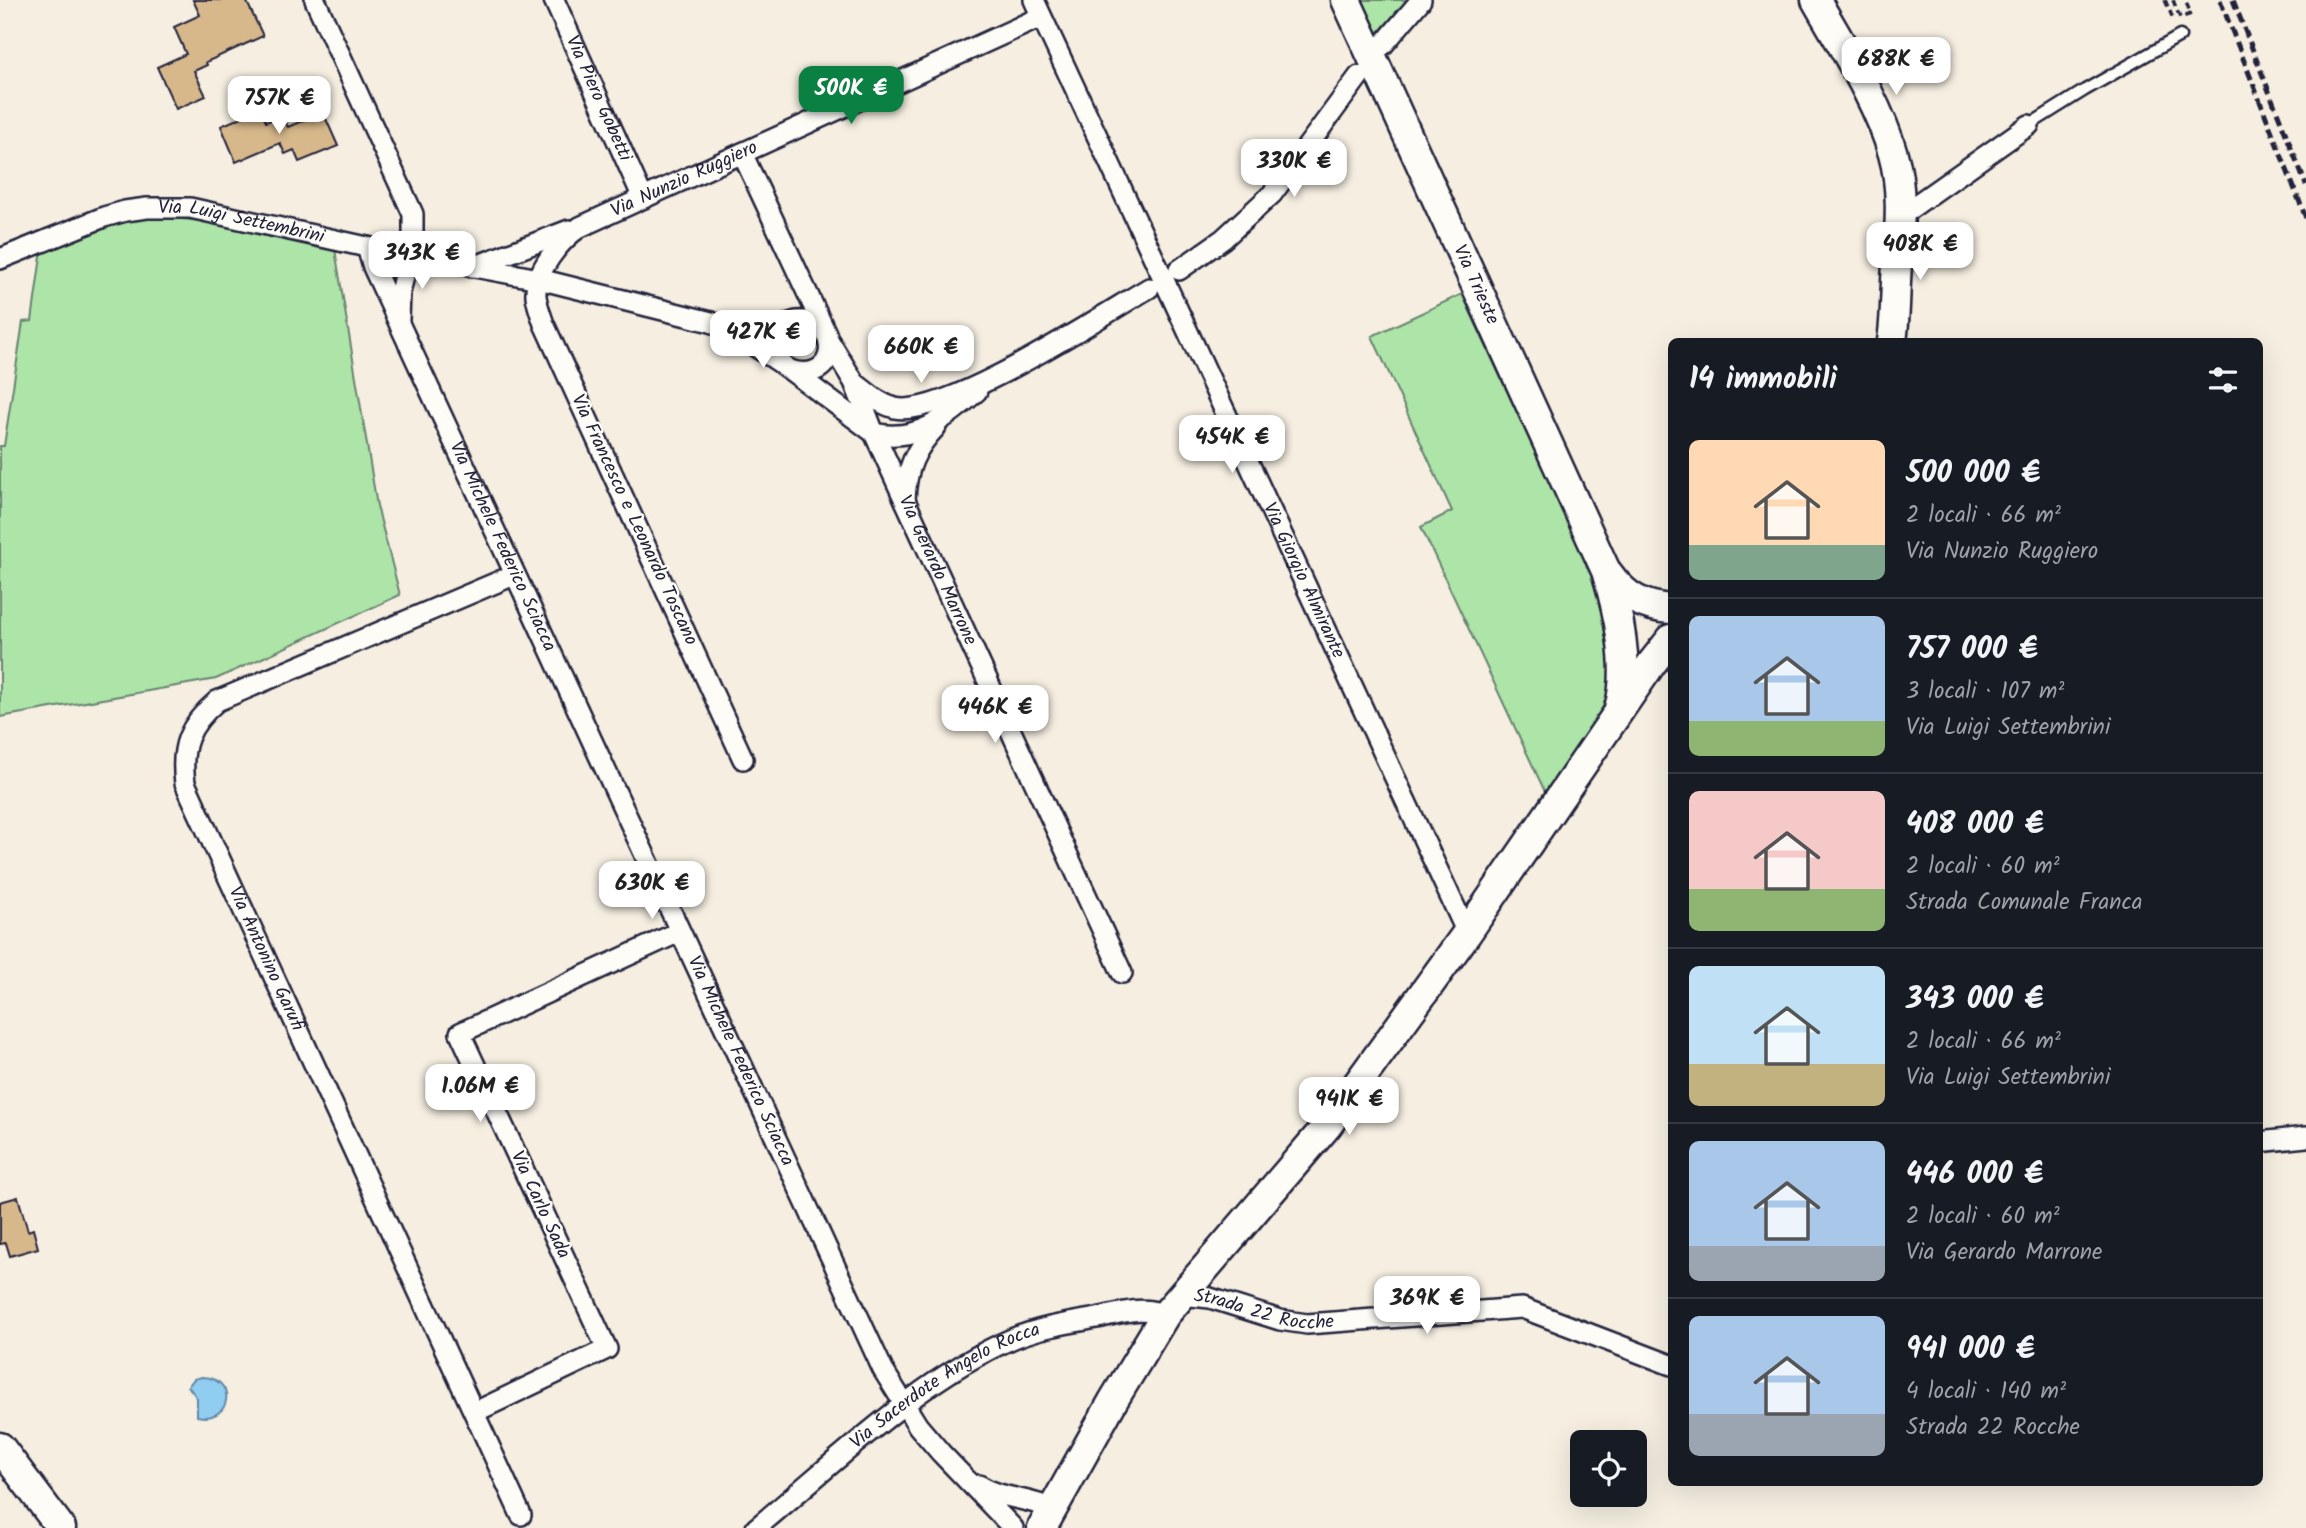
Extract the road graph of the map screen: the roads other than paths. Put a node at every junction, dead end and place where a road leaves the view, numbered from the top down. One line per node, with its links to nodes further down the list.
1 (315, 0): 18 (street)
2 (554, 0): 12 (street, Via Piero Gobetti)
3 (1346, 0): 34 (street, Via Trieste)
4 (1421, 0): 8 (street)
5 (1816, 0): 13 (street)
6 (1037, 8): 11 (street, Via Nunzio Ruggiero); 40 (street, Via Giorgio Almirante)
7 (2180, 36): 10 (lane)
8 (1383, 45)
9 (1359, 76): 21 (street)
10 (2029, 125): 13 (street)
11 (742, 153): 12 (street, Via Nunzio Ruggiero); 25 (street)
12 (643, 198): 14 (street, Via Nunzio Ruggiero)
13 (1900, 216): 26 (street)
14 (580, 227): 20 (street); 22 (street, Via Nunzio Ruggiero)
15 (367, 247): 16 (street, Via Luigi Settembrini); 18 (street, Via Luigi Settembrini); 24 (street, Via Michele Federico Sciacca)
16 (23, 250): 17 (street); 19 (street, Via Luigi Settembrini)
17 (0, 252)
18 (410, 255): 20 (street, Via Luigi Settembrini); 24 (street)
19 (0, 259)
20 (473, 267): 22 (street, Via Luigi Settembrini)
21 (1179, 270)
22 (539, 279): 27 (street, Via Luigi Settembrini); 38 (street, Via Francesco e Leonardo Toscano)
23 (1149, 288): 29 (street)
24 (399, 323): 33 (street, Via Michele Federico Sciacca)
25 (828, 337): 27 (street); 27 (street); 28 (street)
26 (1892, 338)
27 (785, 367): 31 (street, Via Luigi Settembrini)
28 (854, 382): 29 (street); 31 (street, Via Gerardo Marrone)
29 (987, 382): 30 (street)
30 (939, 423): 31 (street); 32 (street)
31 (874, 433): 32 (street, Via Gerardo Marrone)
32 (905, 501): 41 (street, Via Gerardo Marrone)
33 (514, 575): 39 (street, Via Michele Federico Sciacca); 47 (street, Via Antonino Garufi)
34 (1627, 607): 35 (street); 36 (street); 37 (street)
35 (1668, 610)
36 (1665, 646): 37 (street)
37 (1616, 718): 40 (street)
38 (743, 759)
39 (679, 932): 46 (street, Via Michele Federico Sciacca); 47 (street, Via Carlo Sada)
40 (1468, 933): 44 (street)
41 (1122, 973)
42 (2306, 1137): 43 (street)
43 (2263, 1142)
44 (1174, 1305): 45 (street, Strada 22 Rocche); 46 (street, Via Sacerdote Angelo Rocca); 51 (street)
45 (1668, 1364)
46 (904, 1405): 49 (street, Via Michele Federico Sciacca); 53 (street, Via Sacerdote Angelo Rocca)
47 (475, 1412): 50 (street, Via Antonino Garufi)
48 (0, 1447): 52 (street)
49 (966, 1477): 51 (street); 54 (street)
50 (521, 1515)
51 (1047, 1519)
52 (61, 1528)
53 (756, 1528)
54 (1013, 1528)

